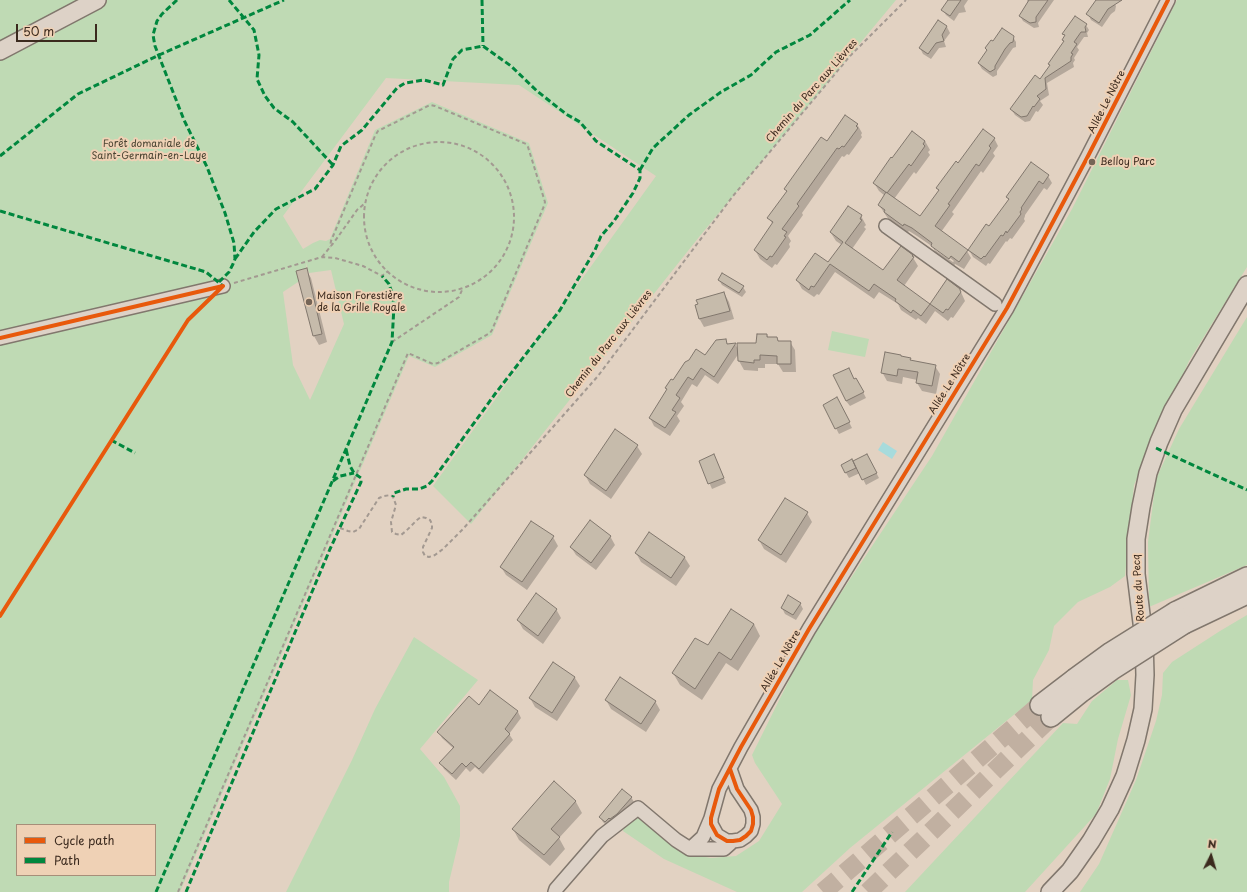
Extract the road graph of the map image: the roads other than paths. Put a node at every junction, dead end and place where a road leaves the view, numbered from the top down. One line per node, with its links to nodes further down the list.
1 (97, 0): 3 (main road)
2 (1168, 0): 13 (street, Allée Le Nôtre)
3 (0, 51)
4 (886, 226): 7 (street)
5 (1247, 285): 18 (main road, Route du Pecq)
6 (223, 286): 8 (street)
7 (995, 304)
8 (0, 338)
9 (1247, 577): 11 (highway, bridge)
10 (1247, 594): 11 (highway, bridge)
11 (1078, 685): 12 (highway)
12 (1046, 711)
13 (730, 769): 14 (street, Allée Le Nôtre); 15 (street)
14 (711, 818): 15 (street); 16 (street, Allée Le Nôtre)
15 (733, 842): 16 (street)
16 (690, 849): 17 (street)
17 (555, 892)
18 (1050, 892)

